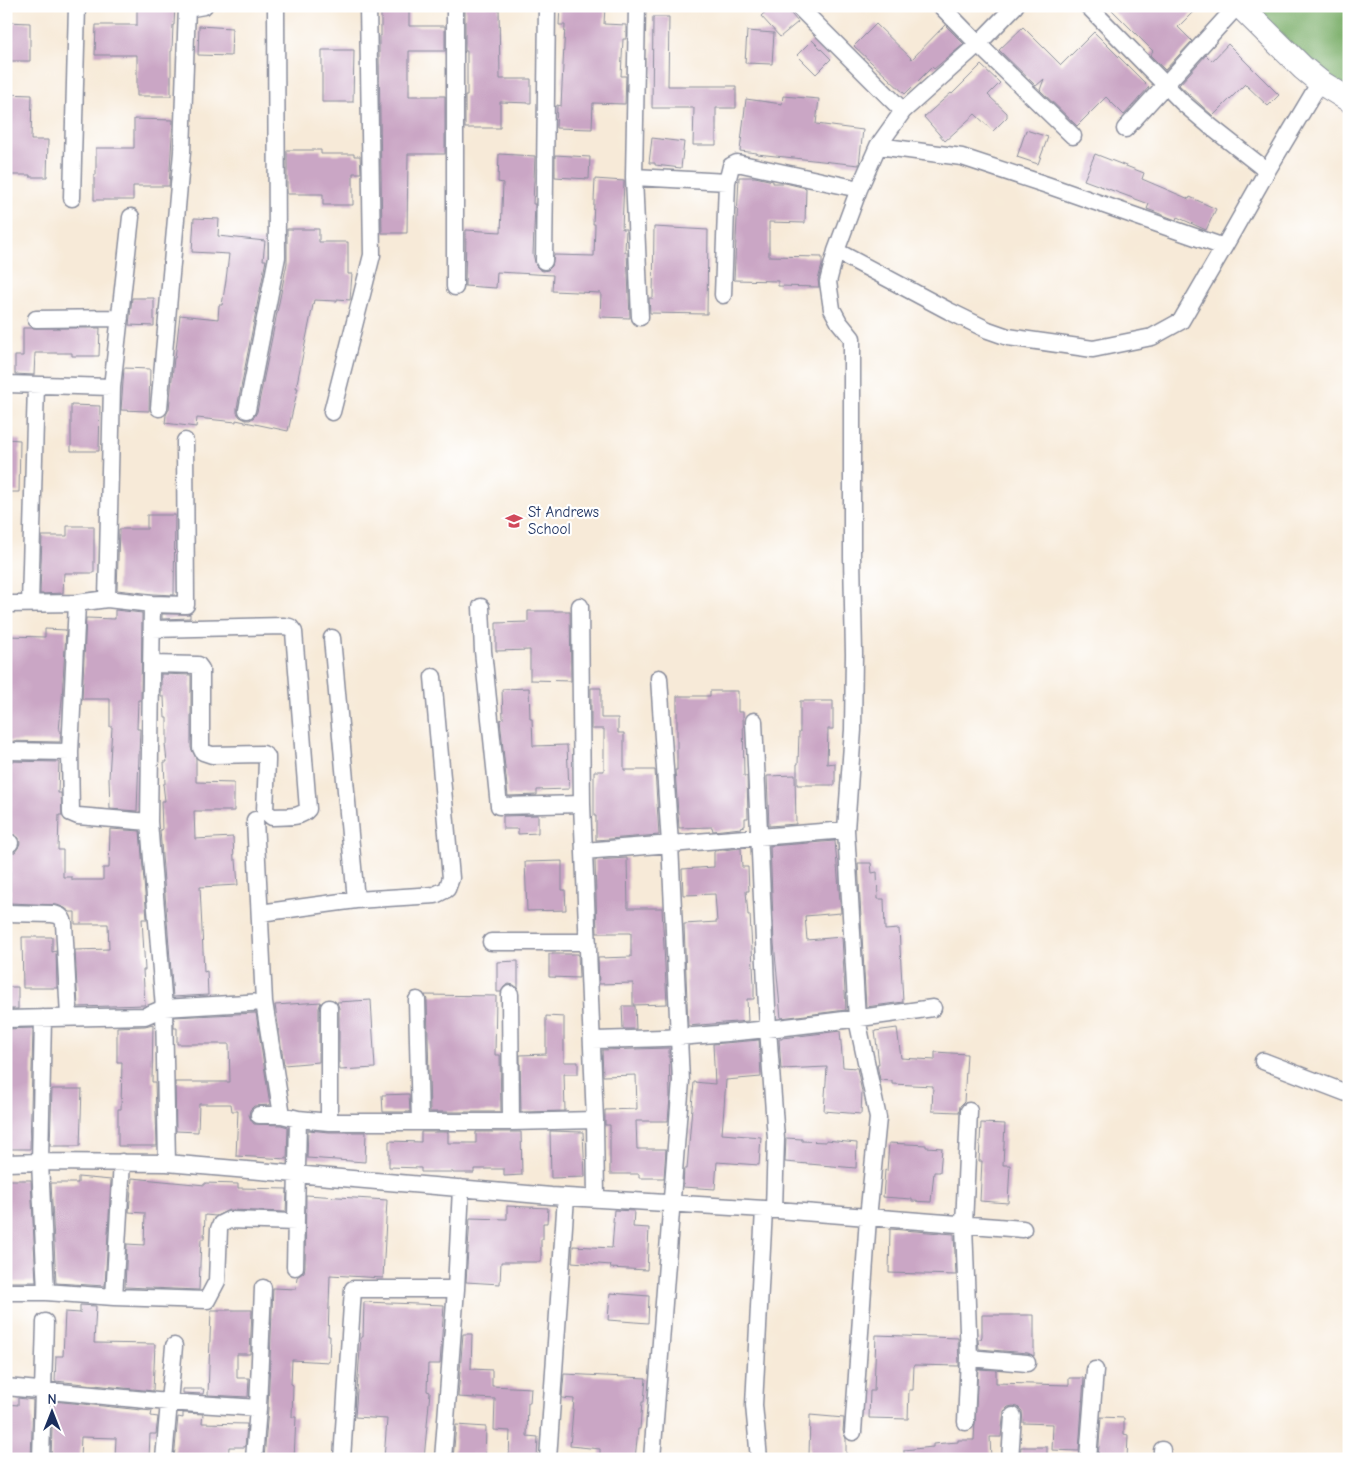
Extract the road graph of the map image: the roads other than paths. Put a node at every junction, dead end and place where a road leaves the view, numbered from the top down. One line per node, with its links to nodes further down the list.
1 (77, 6): 26 (street)
2 (204, 6): 13 (street)
3 (276, 6): 40 (street)
4 (368, 6): 41 (street)
5 (455, 6): 31 (street)
6 (547, 6): 30 (street)
7 (637, 6): 23 (street)
8 (798, 6): 18 (street)
9 (941, 6): 14 (street)
10 (1015, 6): 14 (street)
11 (1088, 6): 16 (street)
12 (1238, 6): 15 (main road); 16 (street)
13 (187, 8): 39 (street)
14 (978, 44): 18 (street); 20 (street)
15 (1320, 82): 17 (main road); 22 (street)
16 (1165, 84): 19 (street); 22 (street)
17 (1349, 100)
18 (903, 111): 21 (street)
19 (1125, 129)
20 (1073, 136)
21 (878, 146): 25 (street); 28 (street)
22 (1267, 171): 28 (street)
23 (634, 176): 24 (street); 33 (street)
24 (728, 182): 25 (street); 32 (street)
25 (859, 189): 29 (street)
26 (72, 198)
27 (131, 217): 34 (street)
28 (1224, 247): 29 (street)
29 (836, 251): 61 (street)
30 (544, 261)
31 (455, 288)
32 (723, 295)
33 (640, 317)
34 (120, 318): 35 (street); 38 (street)
35 (36, 319)
36 (6, 384): 37 (street)
37 (36, 385): 38 (street); 46 (street)
38 (112, 387): 43 (street)
39 (159, 408)
40 (247, 410)
41 (332, 412)
42 (185, 441): 47 (street)
43 (107, 599): 44 (street); 47 (street)
44 (77, 603): 46 (street); 57 (street)
45 (6, 604): 46 (street)
46 (30, 604)
47 (152, 604): 50 (street)
48 (580, 606): 58 (street)
49 (481, 607): 58 (street)
50 (152, 629): 52 (street); 52 (street)
51 (332, 638): 65 (street)
52 (151, 664): 60 (street)
53 (433, 677): 65 (street)
54 (659, 678): 63 (street)
55 (754, 720): 62 (street)
56 (6, 751): 57 (street)
57 (70, 752): 60 (street)
58 (582, 804): 64 (street)
59 (255, 820): 67 (street)
60 (149, 822): 73 (street)
61 (846, 830): 62 (street); 79 (street)
62 (760, 838): 63 (street); 80 (street)
63 (670, 844): 64 (street); 81 (street)
64 (584, 851): 69 (street)
65 (356, 900): 67 (street)
66 (6, 913): 76 (street)
67 (260, 913): 72 (street)
68 (491, 942): 69 (street)
69 (588, 942): 82 (street)
70 (510, 994): 92 (street)
71 (417, 1000): 91 (street)
72 (264, 1002): 73 (street); 87 (street)
73 (164, 1008): 76 (street); 96 (street)
74 (328, 1008): 90 (street)
75 (933, 1008): 79 (street)
76 (69, 1017): 77 (street)
77 (43, 1018): 78 (street); 93 (street)
78 (6, 1019)
79 (857, 1019): 80 (street); 103 (street)
80 (768, 1029): 81 (street); 102 (street)
81 (679, 1037): 82 (street); 101 (street)
82 (592, 1040): 89 (street)
83 (1263, 1061): 84 (street)
84 (1349, 1094)
85 (969, 1111): 105 (street)
86 (259, 1115): 87 (street)
87 (282, 1115): 88 (street)
88 (298, 1120): 90 (street); 97 (street)
89 (595, 1120): 92 (street); 100 (street)
90 (329, 1122): 91 (street)
91 (420, 1122): 92 (street)
92 (511, 1122)
93 (40, 1162): 94 (street); 95 (street); 111 (street)
94 (122, 1162): 96 (street); 112 (street)
95 (6, 1163)
96 (167, 1163): 97 (street)
97 (298, 1174): 98 (street); 104 (street)
98 (461, 1188): 99 (street); 109 (street)
99 (566, 1197): 100 (street); 130 (street)
100 (596, 1199): 101 (street)
101 (671, 1204): 102 (street); 131 (street)
102 (769, 1210): 103 (street); 132 (street)
103 (868, 1218): 105 (street); 124 (street)
104 (296, 1222): 107 (street); 112 (street)
105 (964, 1225): 106 (street); 115 (street)
106 (1023, 1229)
107 (295, 1266)
108 (263, 1288): 121 (street)
109 (456, 1289): 128 (street); 129 (street)
110 (6, 1292): 111 (street)
111 (46, 1292): 112 (street)
112 (114, 1297)
113 (46, 1322): 119 (street)
114 (174, 1346): 120 (street)
115 (969, 1358): 116 (street); 123 (street)
116 (1027, 1363)
117 (1095, 1370): 134 (street)
118 (6, 1387): 119 (street)
119 (44, 1391): 120 (street); 125 (street)
120 (168, 1402): 121 (street); 126 (street)
121 (258, 1408): 127 (street)
122 (1013, 1416): 133 (street)
123 (966, 1422)
124 (852, 1432)
125 (41, 1459)
126 (164, 1459)
127 (254, 1459)
128 (342, 1459)
129 (443, 1459)
130 (548, 1459)
131 (652, 1459)
132 (758, 1459)
133 (1010, 1459)
134 (1088, 1459)

